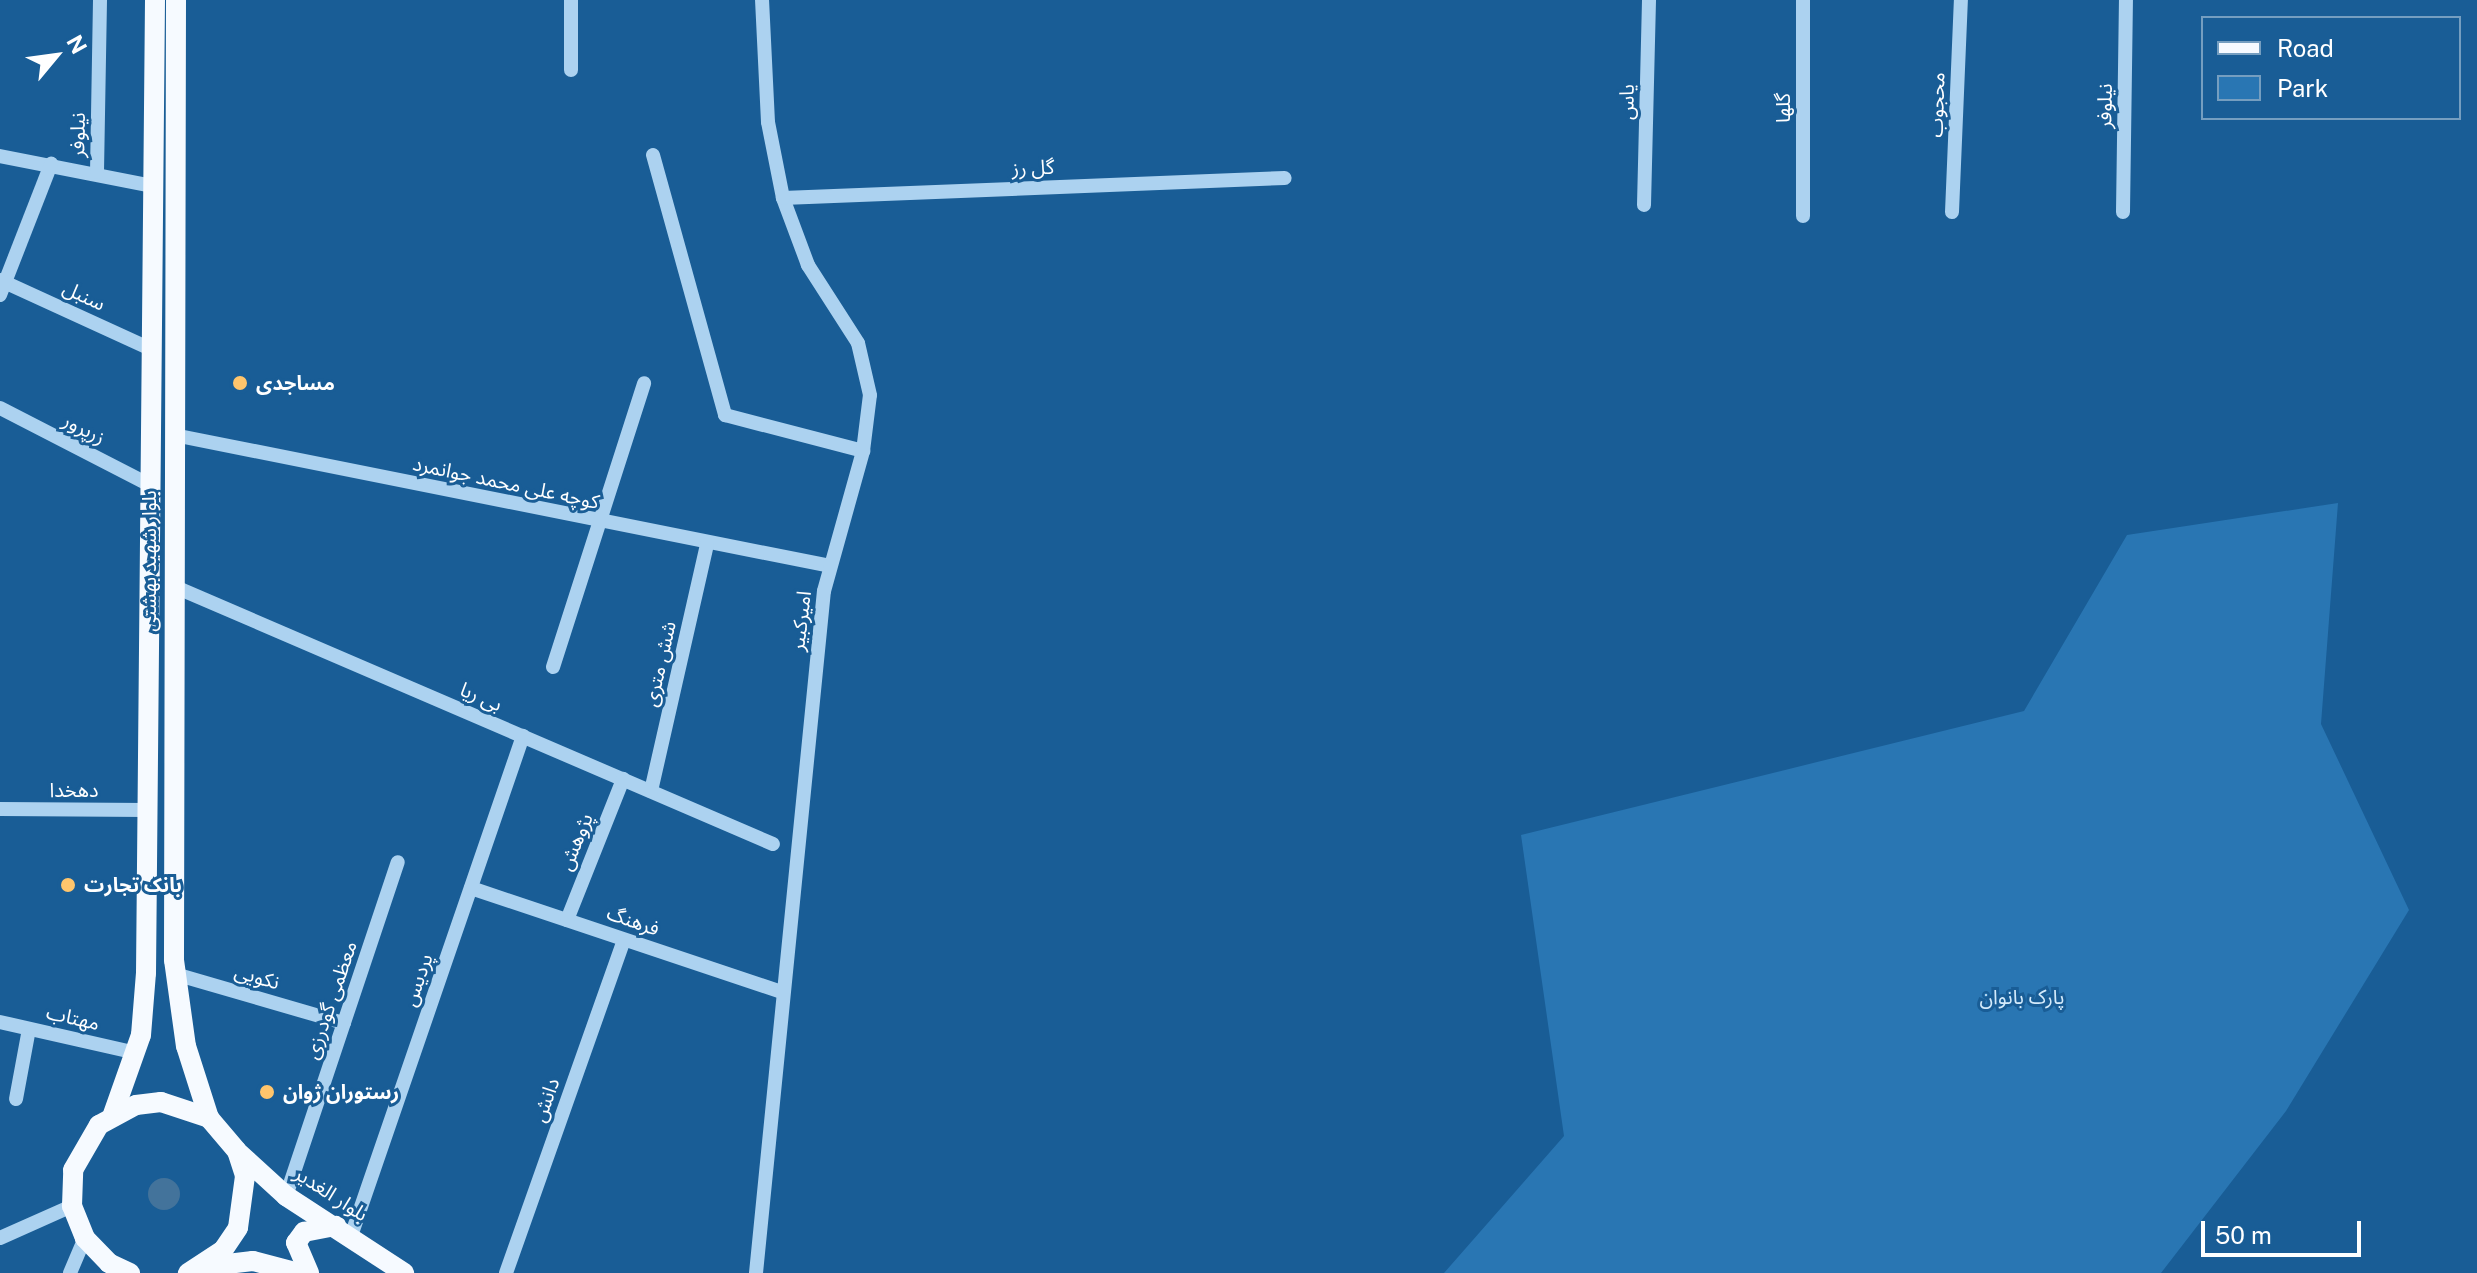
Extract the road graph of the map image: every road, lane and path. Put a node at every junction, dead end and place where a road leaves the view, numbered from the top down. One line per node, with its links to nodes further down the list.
1 (100, 0): 14 (street, نیلوفر)
2 (155, 0): 16 (main road, بلوار شهید بهشتی)
3 (176, 0): 26 (main road, بلوار شهید بهشتی)
4 (571, 0): 10 (street)
5 (762, 0): 17 (street, امیرکبیر)
6 (1649, 0): 18 (street, یاس)
7 (1803, 0): 21 (street, گلها)
8 (1961, 0): 19 (street, محجوب)
9 (2126, 0): 20 (street, نیلوفر)
10 (571, 70)
11 (653, 155): 27 (street)
12 (0, 156): 13 (street, نیلوفر)
13 (51, 164): 14 (street, نیلوفر); 22 (street)
14 (97, 172): 16 (street)
15 (1285, 178): 17 (street, گل رز)
16 (153, 186): 23 (main road, بلوار شهید بهشتی)
17 (783, 198): 27 (street, امیرکبیر)
18 (1644, 205)
19 (1952, 212)
20 (2123, 212)
21 (1803, 216)
22 (2, 285): 23 (street, سنبل)
23 (151, 349): 28 (main road, بلوار شهید بهشتی)
24 (644, 383): 29 (street)
25 (0, 408): 28 (street, زرپرور)
26 (174, 435): 29 (street, کوچه علی محمد جوانمرد); 32 (main road, بلوار شهید بهشتی)
27 (863, 451): 31 (street, امیرکبیر)
28 (150, 485): 38 (main road, بلوار شهید بهشتی)
29 (596, 522): 30 (street, کوچه علی محمد جوانمرد); 33 (street)
30 (707, 545): 31 (street, کوچه علی محمد جوانمرد); 36 (street, شش متری)
31 (830, 566): 45 (street, امیرکبیر)
32 (173, 586): 34 (street, بی ریا); 44 (main road, بلوار شهید بهشتی)
33 (553, 667)
34 (523, 736): 35 (street, بی ریا); 41 (street, پردیس)
35 (623, 779): 36 (street, بی ریا); 42 (street, پژوهش)
36 (651, 791): 39 (street, بی ریا)
37 (0, 809): 38 (street, دهخدا)
38 (147, 810): 49 (main road, بلوار شهید بهشتی)
39 (773, 844)
40 (398, 862): 47 (street, معظمی گودرزی)
41 (471, 888): 42 (street, فرهنگ); 56 (street, پردیس)
42 (567, 920): 43 (street, فرهنگ)
43 (624, 940): 45 (street, فرهنگ); 65 (street, دانش)
44 (175, 974): 47 (street, نکویی); 52 (main road, بلوار شهید بهشتی)
45 (782, 992): 66 (street, امیرکبیر)
46 (0, 1022): 48 (street, مهتاب)
47 (344, 1023): 54 (street, معظمی گودرزی)
48 (29, 1029): 49 (street, مهتاب); 50 (street)
49 (137, 1053): 51 (main road, بلوار شهید بهشتی)
50 (16, 1099)
51 (113, 1114): 52 (main road); 55 (main road, بلوار شهید بهشتی)
52 (209, 1118): 53 (main road, بلوار الغدیر)
53 (237, 1151): 54 (main road, بلوار الغدیر); 59 (main road)
54 (286, 1196): 56 (main road, بلوار الغدیر)
55 (72, 1206): 57 (street); 58 (main road)
56 (344, 1231): 63 (main road); 64 (main road, بلوار الغدیر)
57 (2, 1236)
58 (85, 1238): 60 (main road); 61 (street)
59 (194, 1271): 62 (main road)
60 (126, 1272)
61 (70, 1273)
62 (299, 1273)
63 (309, 1273)
64 (404, 1273)
65 (506, 1273)
66 (756, 1273)

